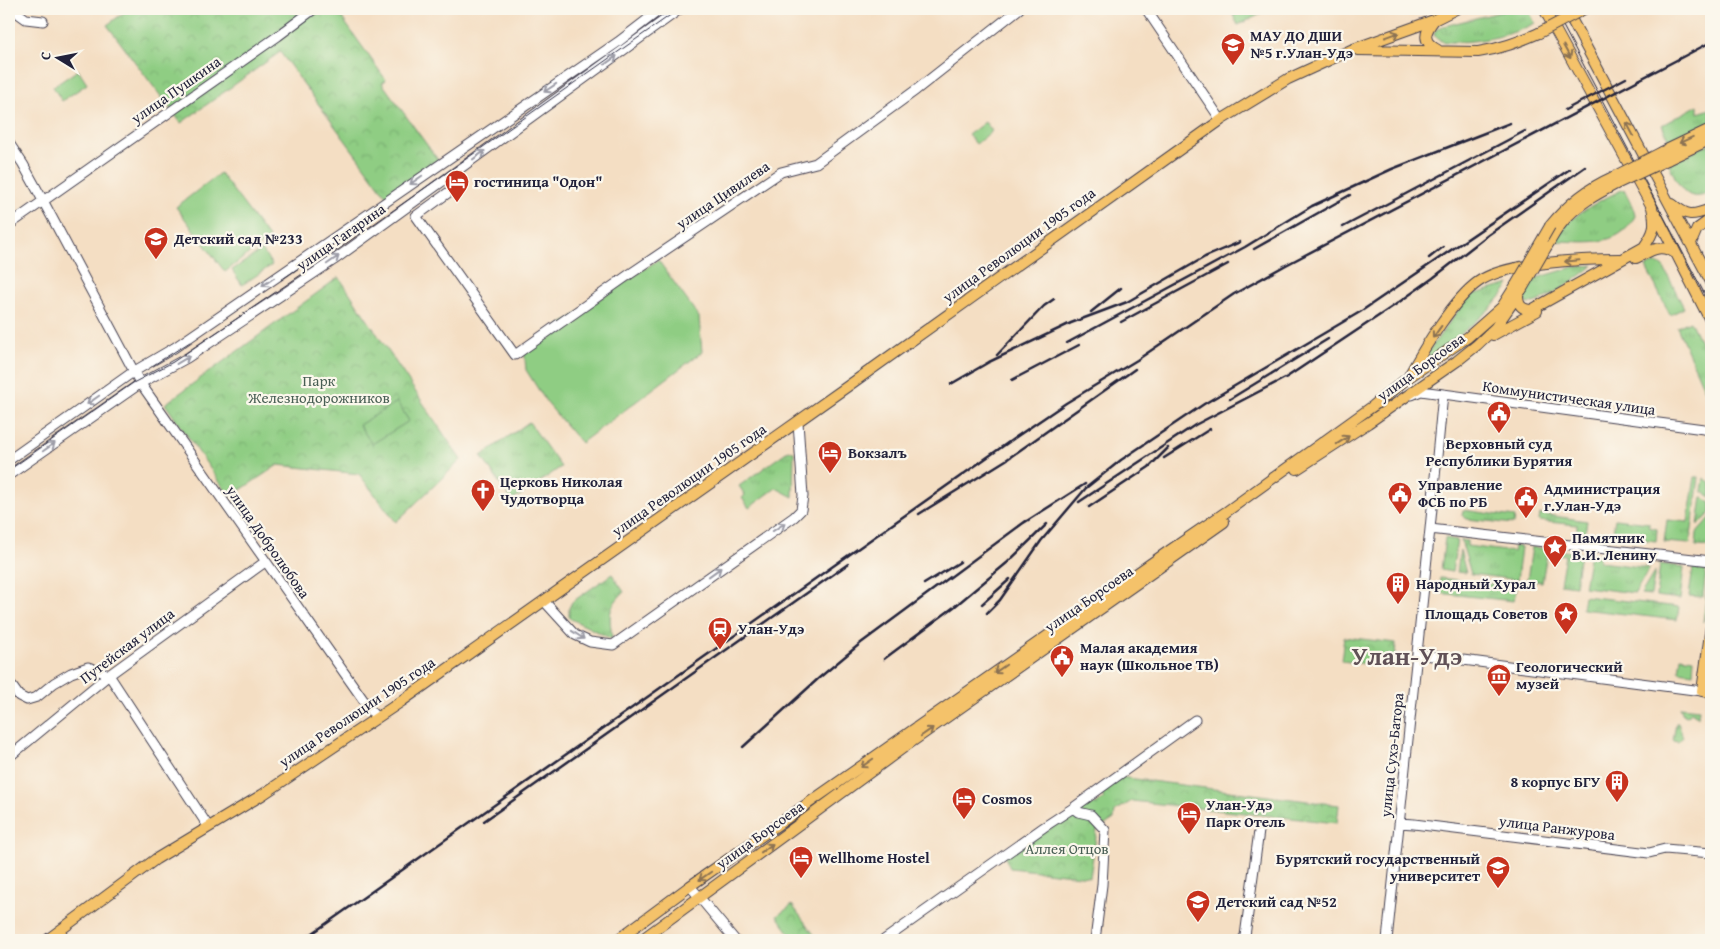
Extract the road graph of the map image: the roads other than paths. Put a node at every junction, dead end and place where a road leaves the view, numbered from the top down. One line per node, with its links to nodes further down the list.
1 (314, 9): 22 (street, улица Пушкина)
2 (661, 9): 36 (street, улица Гагарина, one-way to 36)
3 (680, 9): 20 (street, улица Гагарина, one-way to 3)
4 (1019, 9): 20 (street, улица Цивилева)
5 (1146, 9): 15 (street)
6 (1456, 9): 11 (main road, улица Революции 1905 года)
7 (1544, 9): 24 (main road, улица Борсоева, one-way to 24)
8 (1566, 9): 23 (main road, one-way to 8)
9 (1584, 9): 14 (main road, улица Революции 1905 года, bridge)
10 (20, 14): 12 (street)
11 (1434, 20): 13 (main road, улица Революции 1905 года, one-way to 11); 14 (main road)
12 (43, 21)
13 (1351, 50): 14 (main road, улица Революции 1905 года); 15 (main road, улица Революции 1905 года)
14 (1438, 50)
15 (1221, 120): 39 (main road, улица Революции 1905 года)
16 (1711, 130): 19 (main road, one-way to 19)
17 (1711, 139): 19 (main road)
18 (9, 144): 22 (street, улица Добролюбова)
19 (1664, 156): 21 (main road, bridge)
20 (448, 178): 36 (street, улица Гагарина, one-way to 20)
21 (1614, 180): 31 (main road, улица Борсоева, bridge); 31 (main road, bridge)
22 (43, 200): 26 (street); 36 (street, улица Добролюбова)
23 (1670, 203): 25 (main road); 27 (main road)
24 (1652, 207): 28 (main road); 29 (main road, улица Борсоева)
25 (1711, 212): 27 (main road)
26 (9, 225)
27 (1691, 243): 30 (main road)
28 (1675, 253): 32 (main road); 33 (main road)
29 (1617, 261): 31 (main road); 34 (main road, улица Борсоева, one-way to 34)
30 (1711, 282)
31 (1519, 290): 33 (main road, улица Борсоева); 34 (main road, улица Борсоева)
32 (1711, 322)
33 (1477, 345): 35 (main road, улица Борсоева)
34 (1409, 377): 60 (main road, улица Борсоева, one-way to 60)
35 (1434, 377): 37 (street); 38 (main road, улица Борсоева)
36 (137, 378): 41 (street, улица Гагарина, one-way to 41); 42 (street, улица Гагарина, one-way to 36); 45 (street, улица Добролюбова)
37 (1443, 394): 38 (street, Коммунистическая улица); 40 (street, Коммунистическая улица); 43 (street, улица Сухэ-Батора)
38 (1406, 397): 61 (main road, улица Борсоева, one-way to 38)
39 (798, 422): 46 (main road, улица Революции 1905 года); 46 (street, one-way to 39)
40 (1711, 430)
41 (9, 460)
42 (9, 475)
43 (1430, 529): 44 (street); 48 (street, улица Сухэ-Батора)
44 (1711, 561)
45 (265, 562): 49 (street, Путейская улица); 52 (street, улица Добролюбова)
46 (544, 601): 52 (main road, улица Революции 1905 года)
47 (1711, 626): 51 (main road)
48 (1417, 654): 51 (street); 56 (street, улица Сухэ-Батора)
49 (109, 675): 50 (street); 54 (street, Путейская улица); 57 (street)
50 (9, 682)
51 (1707, 691)
52 (376, 718): 57 (main road, улица Революции 1905 года)
53 (1195, 720): 55 (street)
54 (9, 757)
55 (1076, 810): 66 (street); 67 (street)
56 (1399, 823): 59 (street, улица Ранжурова); 69 (street, улица Сухэ-Батора)
57 (208, 826): 62 (main road, улица Революции 1905 года)
58 (1258, 831): 68 (street)
59 (1711, 853)
60 (690, 886): 61 (street); 63 (main road, улица Борсоева)
61 (700, 898): 64 (main road, улица Борсоева); 65 (street)
62 (47, 940)
63 (617, 940)
64 (641, 940)
65 (735, 940)
66 (884, 940)
67 (1094, 940)
68 (1242, 940)
69 (1387, 940)

